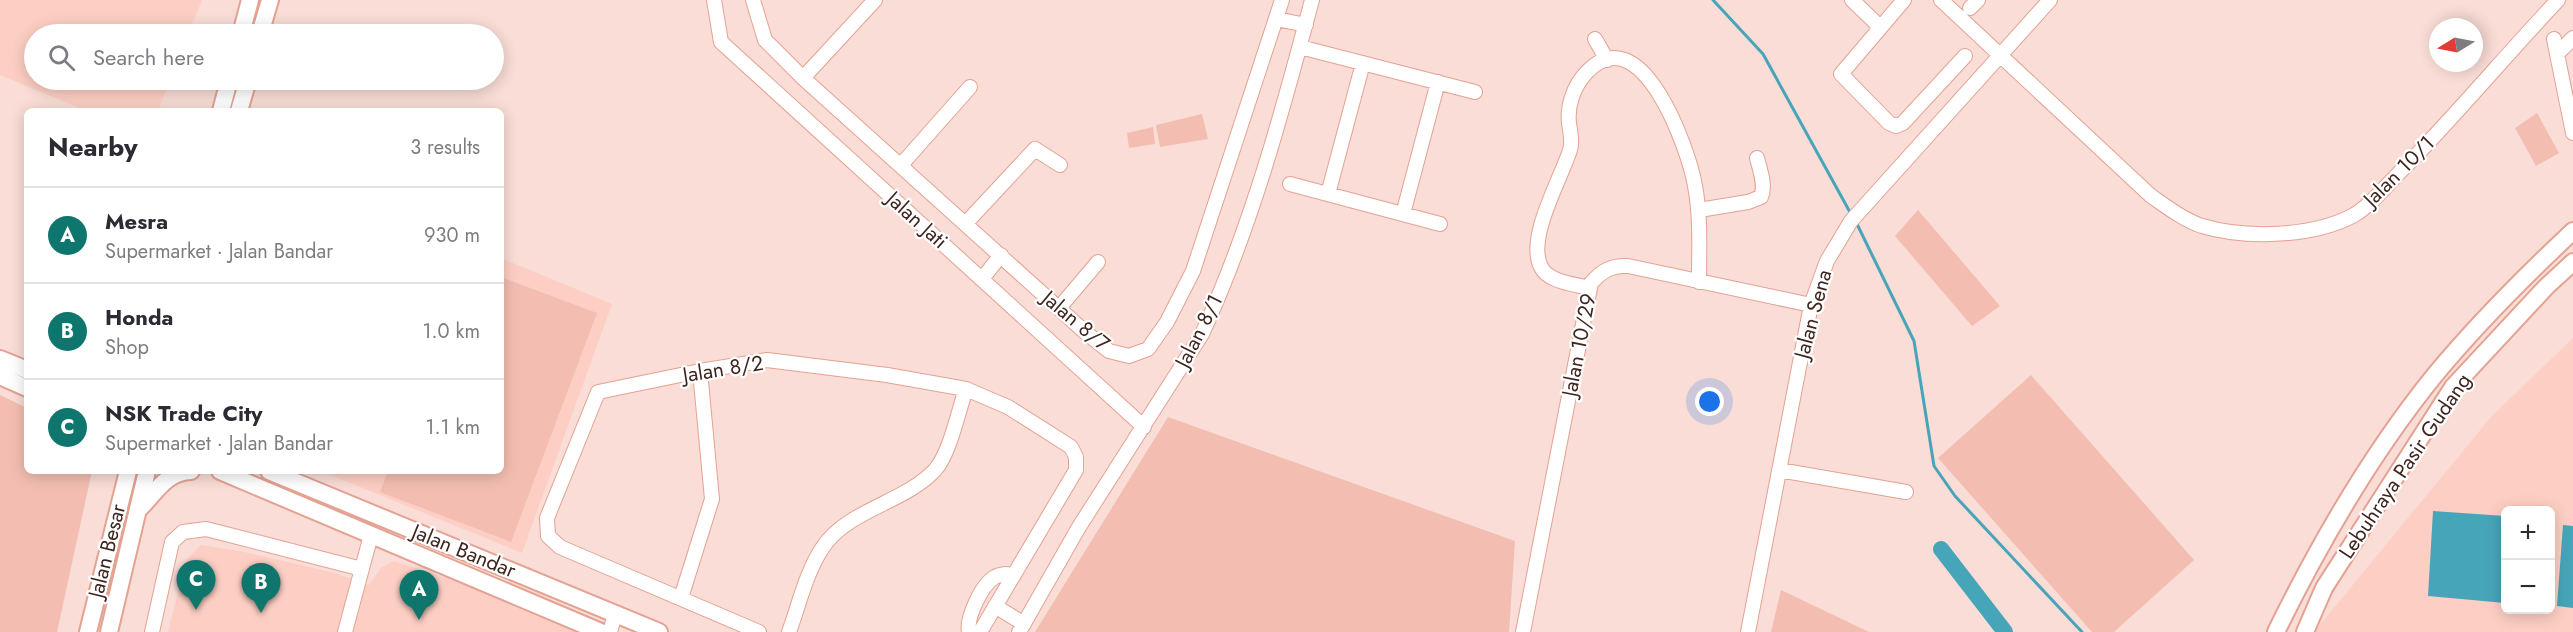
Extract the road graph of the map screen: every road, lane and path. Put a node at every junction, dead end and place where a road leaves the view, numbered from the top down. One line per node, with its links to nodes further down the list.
1 (250, 0): 14 (main road)
2 (270, 0): 15 (main road)
3 (714, 0): 49 (street, Jalan Jati)
4 (753, 0): 27 (street, Jalan 8/7)
5 (874, 0): 27 (street)
6 (1282, 0): 13 (street, Jalan 8/7)
7 (1312, 0): 16 (street, Jalan 8/1)
8 (1852, 0): 17 (street)
9 (1904, 0): 17 (street)
10 (1941, 0): 22 (street, Jalan 10/1)
11 (2050, 0): 22 (street, Jalan Sena)
12 (2558, 0): 22 (street, Jalan 10/1)
13 (1276, 19): 16 (street); 53 (street, Jalan 8/7)
14 (244, 24)
15 (263, 24)
16 (1306, 25): 21 (street, Jalan 8/1)
17 (1881, 27): 24 (street)
18 (2573, 38): 23 (street)
19 (1595, 39): 25 (street)
20 (2554, 39): 23 (street)
21 (1300, 47): 26 (street); 60 (street, Jalan 8/1)
22 (2000, 54): 52 (street, Jalan Sena)
23 (2557, 54): 35 (street)
24 (1965, 56)
25 (1608, 60): 41 (street); 51 (street)
26 (1363, 63): 28 (street); 40 (street)
27 (803, 78): 37 (street, Jalan 8/7)
28 (1438, 82): 32 (street); 42 (street)
29 (970, 87): 37 (street)
30 (226, 90): 33 (main road)
31 (245, 90): 34 (main road)
32 (1475, 92)
33 (222, 108)
34 (240, 108)
35 (2573, 133)
36 (1757, 158): 41 (street)
37 (901, 165): 43 (street, Jalan 8/7)
38 (1060, 165): 43 (street)
39 (1290, 184): 40 (street)
40 (1328, 194): 42 (street)
41 (1699, 210): 50 (street)
42 (1403, 214): 44 (street)
43 (966, 223): 46 (street, Jalan 8/7)
44 (1440, 224)
45 (2573, 231): 90 (main road, Lebuhraya Pasir Gudang)
46 (1001, 255): 49 (street); 53 (street, Jalan 8/7)
47 (1098, 262): 53 (street)
48 (2573, 262): 91 (main road, Lebuhraya Pasir Gudang)
49 (982, 279): 60 (street, Jalan Jati)
50 (1700, 282): 51 (street, Jalan 10/29); 52 (street, Jalan 10/29)
51 (1589, 288): 88 (street, Jalan 10/29)
52 (1811, 305): 61 (street, Jalan Sena)
53 (1059, 308)
54 (0, 359): 55 (main road)
55 (24, 369)
56 (700, 371): 59 (street, Jalan 8/2); 72 (street); 72 (street, Jalan 8/2)
57 (0, 376): 58 (main road)
58 (24, 387)
59 (966, 389): 71 (street, Jalan 8/2); 85 (street)
60 (1144, 427): 76 (street, Jalan 8/1)
61 (1779, 470): 67 (street); 89 (street, Jalan Sena)
62 (146, 474): 68 (main road, Jalan Besar)
63 (176, 474): 68 (main road)
64 (227, 474): 69 (main road, Jalan Bandar)
65 (276, 474): 74 (main road, Jalan Bandar)
66 (124, 476): 78 (main road, Jalan Besar)
67 (1906, 492)
68 (138, 510): 79 (main road, Jalan Besar)
69 (371, 535): 70 (street); 77 (main road, Jalan Bandar)
70 (362, 569): 80 (street); 81 (street)
71 (1014, 575): 73 (street, Jalan 8/2); 86 (street)
72 (681, 598): 84 (street, Jalan 8/2)
73 (995, 606): 76 (street); 87 (street, Jalan 8/2)
74 (599, 607): 75 (main road, Jalan Bandar); 77 (street)
75 (615, 614): 82 (street); 83 (main road, Jalan Bandar)
76 (1021, 628)
77 (595, 631)
78 (88, 632)
79 (109, 632)
80 (152, 632)
81 (345, 632)
82 (610, 632)
83 (659, 632)
84 (759, 632)
85 (789, 632)
86 (969, 632)
87 (980, 632)
88 (1524, 632)
89 (1748, 632)
90 (2276, 632)
91 (2305, 632)

